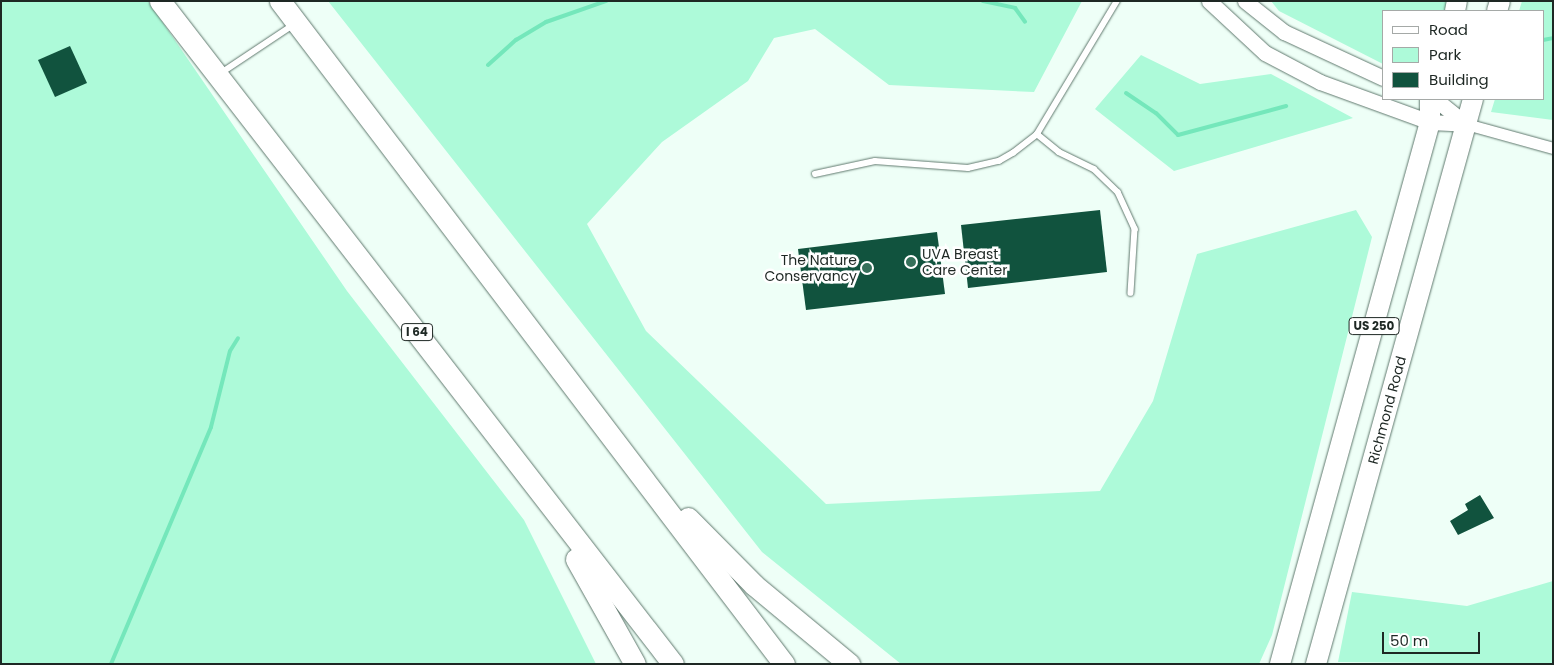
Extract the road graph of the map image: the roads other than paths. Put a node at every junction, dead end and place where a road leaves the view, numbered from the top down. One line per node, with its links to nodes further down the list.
1 (160, 1): 7 (highway, I 64)
2 (280, 1): 6 (highway)
3 (1117, 1): 14 (lane)
4 (1210, 1): 12 (street)
5 (1246, 1): 8 (street)
6 (296, 23): 7 (lane); 19 (highway)
7 (218, 75): 18 (highway, I 64)
8 (1382, 78)
9 (1430, 100): 12 (highway, US 250)
10 (1436, 100): 13 (street)
11 (1473, 100): 13 (highway, Richmond Road / US 250)
12 (1430, 122): 13 (street); 20 (highway, US 250)
13 (1466, 124): 15 (street); 21 (highway, Richmond Road / US 250)
14 (1037, 134): 16 (lane); 17 (lane)
15 (1553, 148)
16 (815, 174)
17 (1131, 294)
18 (458, 385): 22 (highway); 23 (highway, I 64)
19 (591, 409): 24 (highway); 25 (highway)
20 (1290, 628): 26 (highway, US 250); 27 (highway)
21 (1320, 661)
22 (635, 664)
23 (673, 664)
24 (784, 664)
25 (849, 664)
26 (1280, 664)
27 (1294, 664)

